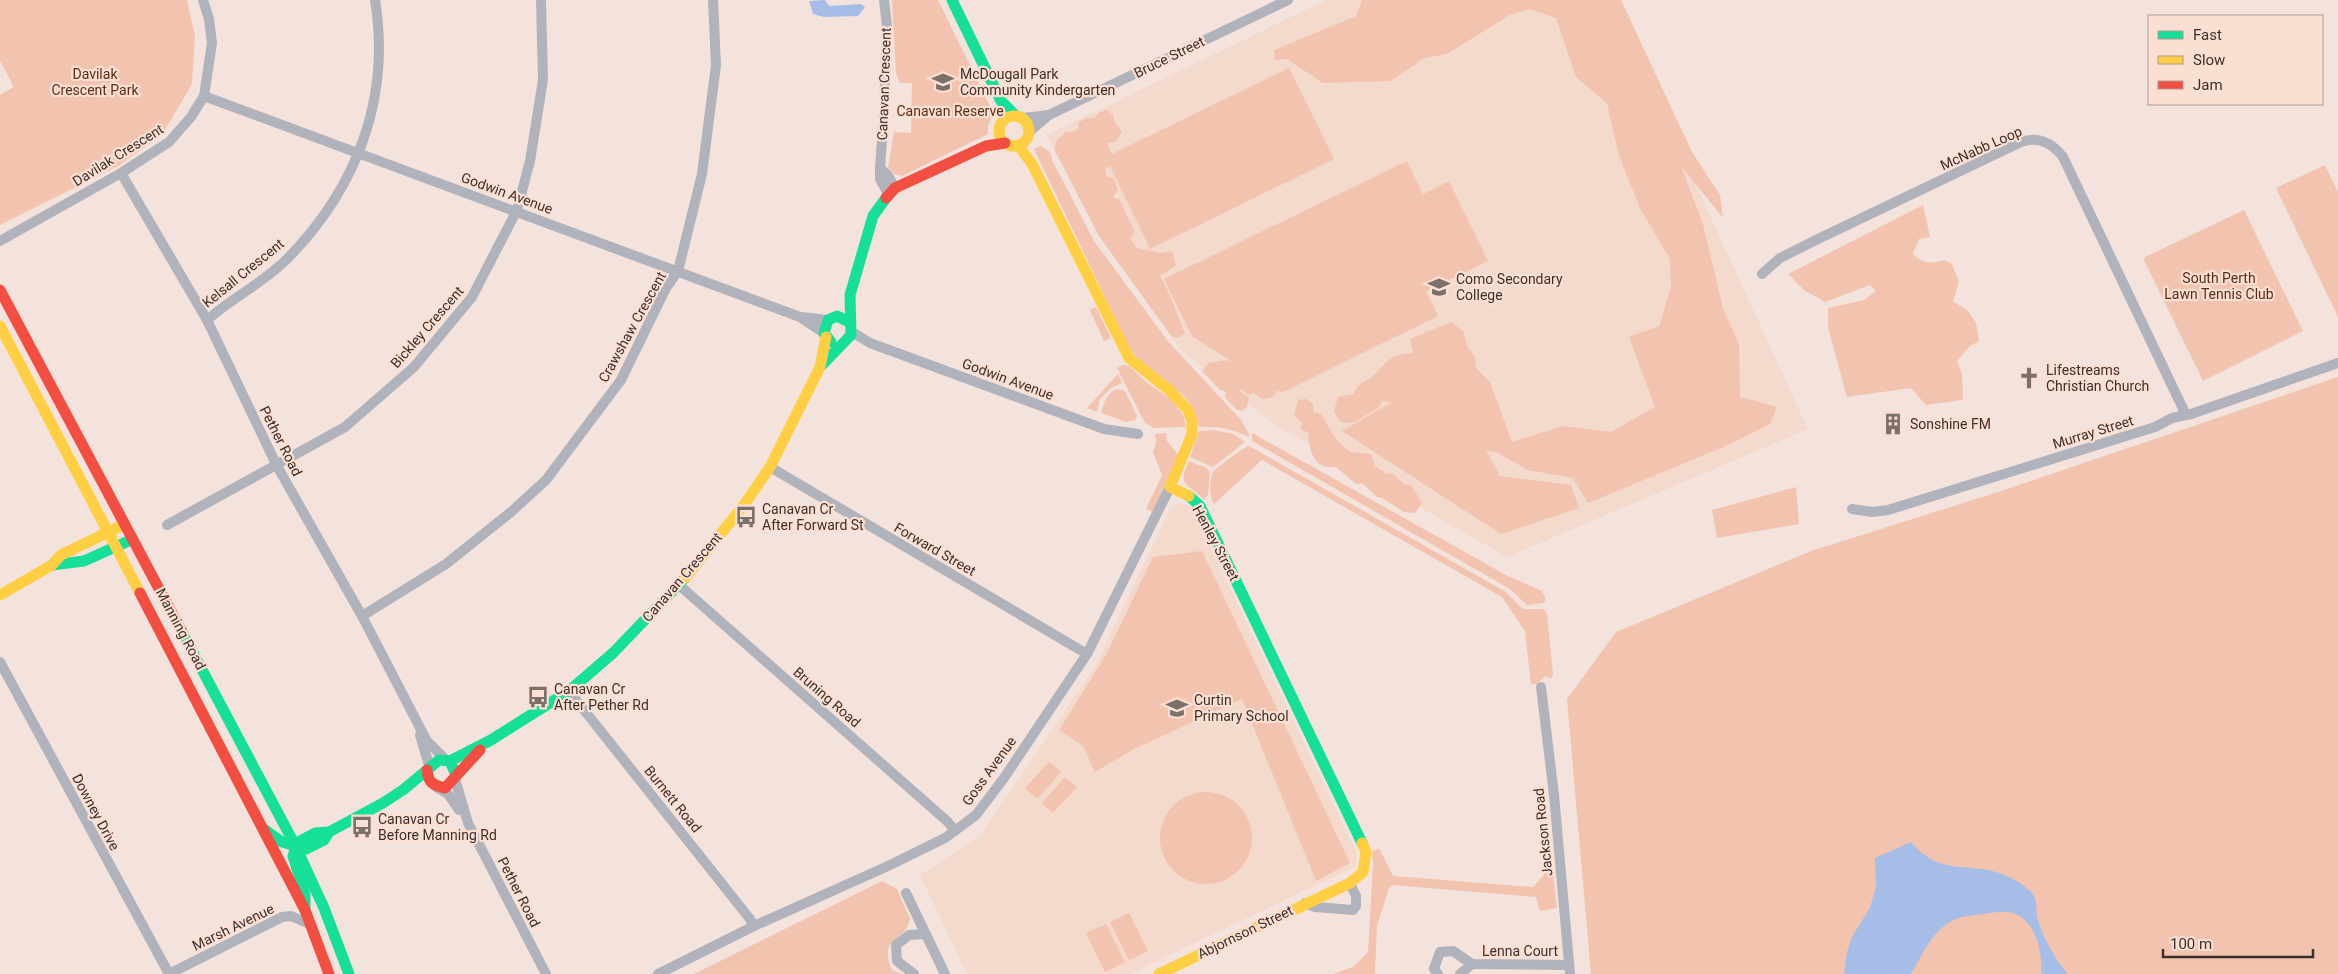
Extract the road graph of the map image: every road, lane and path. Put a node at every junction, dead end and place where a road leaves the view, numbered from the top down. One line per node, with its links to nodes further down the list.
1 (203, 0): 8 (street, Davilak Crescent)
2 (375, 0): 14 (street, Kelsall Crescent)
3 (542, 0): 17 (street, Bickley Crescent)
4 (712, 0): 19 (street, Crawshaw Crescent)
5 (884, 0): 16 (street, Canavan Crescent)
6 (952, 0): 9 (street)
7 (1288, 0): 10 (street, Bruce Street)
8 (204, 96): 14 (street, Godwin Avenue); 15 (street, Davilak Crescent)
9 (1001, 101): 11 (street); 12 (street)
10 (1049, 115): 11 (street, Bruce Street); 13 (street, Bruce Street)
11 (1020, 117): 12 (street); 13 (street)
12 (1002, 133): 13 (street); 16 (street)
13 (1025, 139): 35 (street)
14 (359, 153): 17 (street, Godwin Avenue); 25 (street, Kelsall Crescent)
15 (121, 173): 18 (street, Davilak Crescent); 25 (street, Pether Road)
16 (892, 191): 22 (street, Canavan Crescent)
17 (517, 210): 19 (street, Godwin Avenue); 33 (street, Bickley Crescent)
18 (0, 240)
19 (678, 271): 23 (street, Godwin Avenue); 45 (street, Crawshaw Crescent)
20 (1762, 274): 31 (street, McNabb Loop)
21 (0, 290): 37 (street, Manning Road)
22 (850, 295): 24 (street, Canavan Crescent); 28 (street, Canavan Crescent)
23 (800, 317): 24 (street, Godwin Avenue); 27 (street, Godwin Avenue)
24 (832, 318): 27 (street, Canavan Crescent); 28 (street)
25 (207, 320): 33 (street, Pether Road)
26 (0, 326): 39 (street, Manning Road)
27 (825, 335): 28 (street); 30 (street, Canavan Crescent)
28 (847, 335): 30 (street, Canavan Crescent); 32 (street, Godwin Avenue)
29 (2338, 363): 31 (street, Murray Street)
30 (820, 366): 34 (street, Canavan Crescent)
31 (2186, 415): 36 (street, Murray Street)
32 (1138, 434)
33 (277, 466): 38 (street, Bickley Crescent); 45 (street, Pether Road)
34 (770, 467): 43 (street, Canavan Crescent); 46 (street, Forward Street)
35 (1170, 487): 46 (street, Goss Avenue); 61 (street, Henley Street)
36 (1852, 509)
37 (125, 524): 39 (street); 40 (street, Manning Road)
38 (167, 525)
39 (109, 532): 41 (street, Manning Road); 42 (street)
40 (133, 539): 41 (street); 60 (street, Manning Road)
41 (117, 547): 42 (street); 58 (street, Manning Road)
42 (52, 565): 44 (street)
43 (679, 585): 49 (street, Canavan Crescent); 59 (street, Bruning Road)
44 (0, 595)
45 (362, 616): 50 (street, Pether Road)
46 (1087, 654): 59 (street, Goss Avenue)
47 (0, 662): 71 (street, Downey Drive)
48 (1541, 687): 70 (street, Jackson Road)
49 (569, 691): 51 (street, Canavan Crescent); 67 (street, Burnett Road)
50 (417, 722): 52 (street, Pether Road); 53 (street, Pether Road)
51 (491, 740): 52 (street, Canavan Crescent); 54 (street, Canavan Crescent)
52 (447, 760): 53 (street, Canavan Crescent); 54 (street)
53 (428, 768): 55 (street); 56 (street, Canavan Crescent)
54 (456, 777): 55 (street, Canavan Crescent); 57 (street, Pether Road)
55 (434, 786): 56 (street, Canavan Crescent); 57 (street, Pether Road)
56 (393, 798): 60 (street, Canavan Crescent)
57 (468, 823): 74 (street, Pether Road)
58 (265, 830): 60 (street); 65 (street, Manning Road)
59 (955, 831): 67 (street, Goss Avenue)
60 (296, 846): 65 (street); 73 (street, Manning Road)
61 (1363, 872): 62 (street, Abjornson Street)
62 (1350, 883): 64 (street, Abjornson Street); 64 (street, Abjornson Street)
63 (906, 893): 68 (street)
64 (1304, 903): 78 (street, Abjornson Street)
65 (305, 910): 66 (street, Manning Road)
66 (310, 924): 71 (street, Marsh Avenue); 72 (street, Manning Road)
67 (754, 926): 75 (street, Goss Avenue)
68 (926, 934): 76 (street); 77 (street)
69 (1472, 964): 70 (street, Lenna Court); 79 (street, Lenna Court); 80 (street, Lenna Court)
70 (1569, 969)
71 (169, 974)
72 (328, 974)
73 (349, 974)
74 (546, 974)
75 (658, 974)
76 (914, 974)
77 (945, 974)
78 (1159, 974)
79 (1438, 974)
80 (1460, 974)

